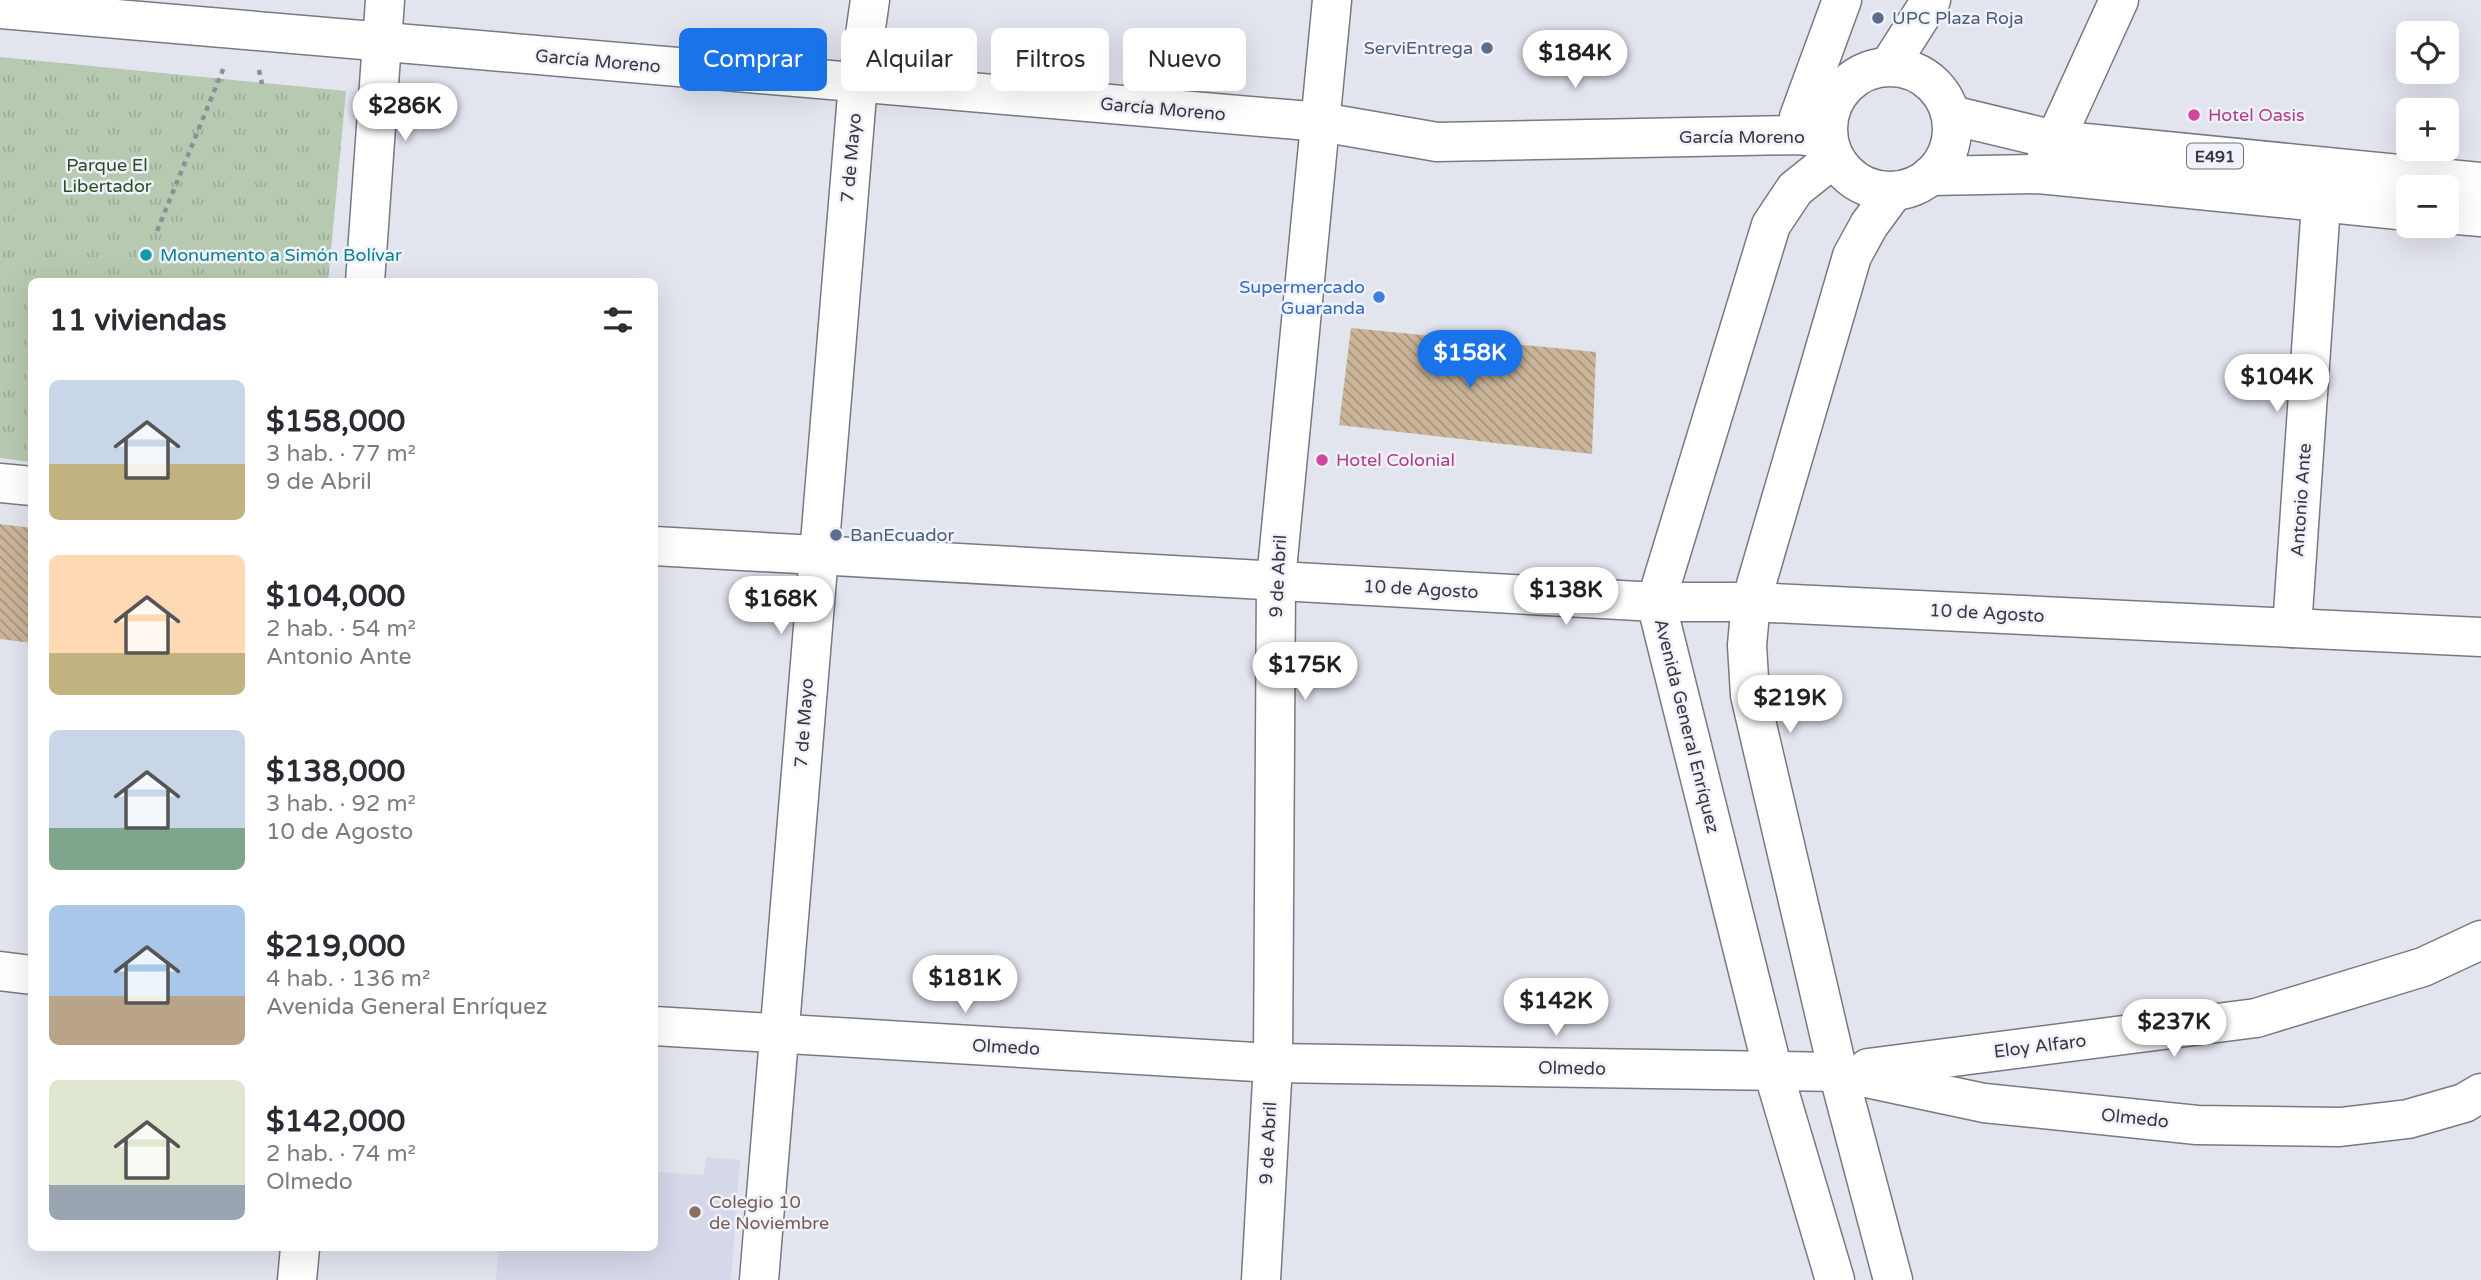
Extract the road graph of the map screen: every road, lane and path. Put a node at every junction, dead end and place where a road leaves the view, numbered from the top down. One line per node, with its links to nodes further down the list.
1 (385, 0): 9 (main road)
2 (870, 0): 8 (main road, 7 de Mayo)
3 (1332, 0): 16 (main road, 9 de Abril)
4 (1842, 0): 17 (main road)
5 (1931, 0): 11 (main road)
6 (2119, 0): 18 (main road)
7 (0, 9): 9 (main road, García Moreno)
8 (866, 28)
9 (383, 42): 12 (main road, García Moreno); 28 (main road)
10 (228, 57): 27 (path)
11 (1889, 66): 15 (main road); 17 (main road)
12 (841, 82)
13 (857, 91): 32 (main road, 7 de Mayo)
14 (953, 91): 16 (main road, García Moreno)
15 (1951, 115): 18 (main road, E491); 20 (main road)
16 (1321, 122): 17 (main road, García Moreno); 33 (main road, 9 de Abril)
17 (1822, 133): 22 (main road); 34 (main road, Avenida General Enríquez)
18 (2055, 140): 19 (main road); 21 (main road, E491)
19 (2039, 174): 20 (main road, E491); 23 (main road, E491)
20 (1930, 176): 22 (main road, E491)
21 (2481, 182)
22 (1894, 191): 35 (main road)
23 (2321, 204): 24 (main road, E491); 36 (main road, Antonio Ante)
24 (2396, 210)
25 (2459, 215): 26 (main road)
26 (2481, 217)
27 (158, 231)
28 (365, 278)
29 (0, 483): 30 (main road)
30 (28, 486)
31 (658, 546): 32 (main road, 10 de Agosto)
32 (817, 554): 33 (main road, 10 de Agosto); 42 (main road, 7 de Mayo)
33 (1276, 580): 34 (main road, 10 de Agosto); 43 (main road, 9 de Abril)
34 (1656, 602): 35 (main road, 10 de Agosto); 44 (main road, Avenida General Enríquez)
35 (1751, 602): 36 (main road, 10 de Agosto); 45 (main road)
36 (2292, 628): 37 (main road, 10 de Agosto)
37 (2481, 637)
38 (2481, 940): 45 (main road, Eloy Alfaro)
39 (0, 971): 40 (main road)
40 (28, 974)
41 (658, 1026): 42 (main road, Olmedo)
42 (781, 1033): 43 (main road, Olmedo); 49 (main road, 7 de Mayo)
43 (1273, 1063): 44 (main road, Olmedo); 50 (main road, 9 de Abril)
44 (1773, 1071): 45 (main road, Olmedo); 51 (main road, Avenida General Enríquez)
45 (1838, 1072): 46 (main road, Olmedo); 52 (main road)
46 (2481, 1093)
47 (299, 1251): 48 (main road)
48 (298, 1280)
49 (759, 1280)
50 (1261, 1280)
51 (1835, 1280)
52 (1893, 1280)

